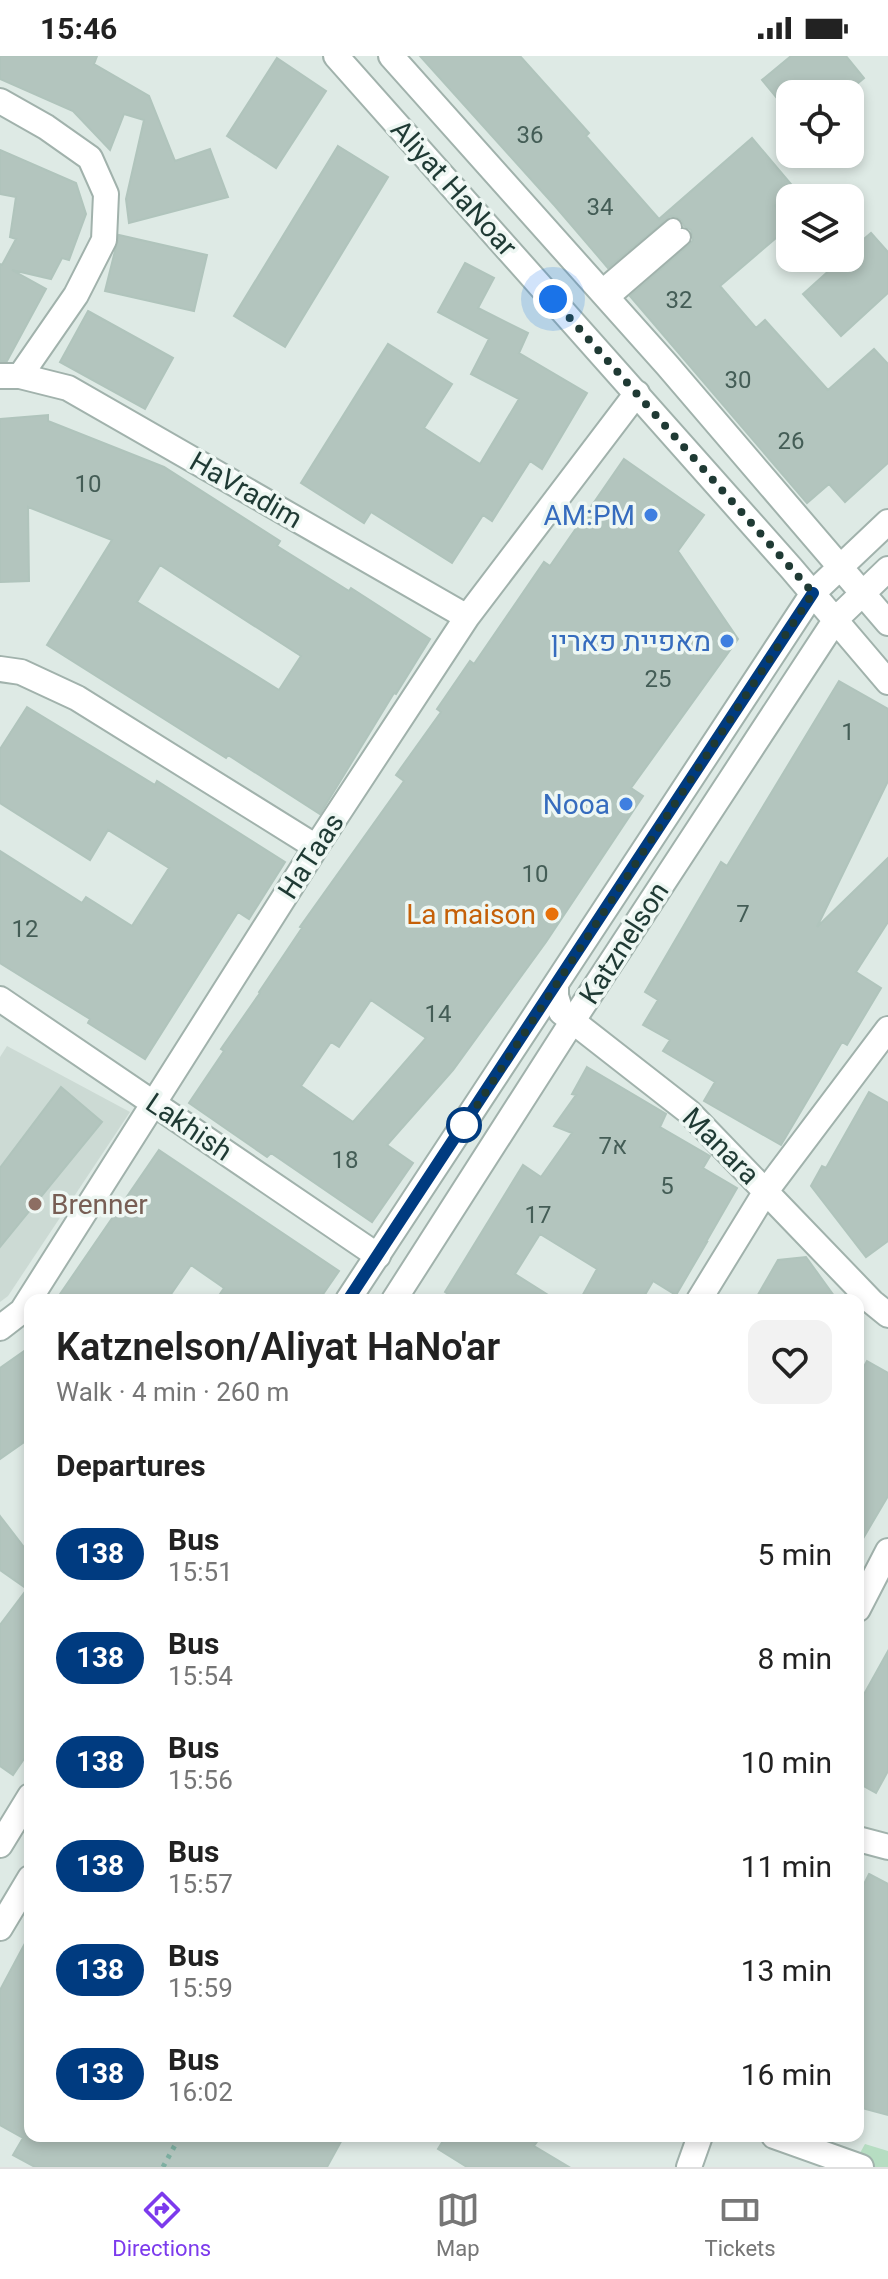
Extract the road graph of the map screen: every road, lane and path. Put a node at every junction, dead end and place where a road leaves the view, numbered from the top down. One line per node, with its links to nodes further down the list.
1 (391, 56): 5 (street, Aliyat HaNoar)
2 (346, 58): 7 (street, Aliyat HaNoar)
3 (0, 101): 6 (street, HaVradim)
4 (677, 232): 5 (lane)
5 (605, 295): 9 (street, Aliyat HaNoar)
6 (10, 376): 13 (street, HaVradim)
7 (637, 393): 11 (street, Aliyat HaNoar); 13 (street, HaTaas)
8 (888, 522): 9 (street, Katznelson)
9 (840, 567): 11 (street, Katznelson); 12 (street, Aliyat HaNoar)
10 (888, 569): 12 (street, Katznelson)
11 (813, 593): 14 (street, Aliyat HaNoar); 19 (street, Katznelson)
12 (863, 593): 14 (street, Katznelson); 15 (street, Aliyat HaNoar)
13 (467, 617): 18 (street, HaTaas)
14 (836, 619): 17 (street, Aliyat HaNoar); 21 (street, Katznelson)
15 (888, 623)
16 (0, 669): 18 (street)
17 (888, 682)
18 (316, 847): 23 (street, HaTaas)
19 (556, 985): 21 (street, Manara); 25 (street, Katznelson)
20 (0, 999): 23 (street, Lakhish)
21 (572, 1022): 24 (street, Manara); 28 (street, Katznelson)
22 (888, 1029): 24 (street)
23 (154, 1103): 25 (street, Lakhish); 26 (street, HaTaas)
24 (766, 1191): 29 (street); 31 (street, Manara)
25 (378, 1256): 27 (street, Katznelson)
26 (33, 1294)
27 (352, 1294)
28 (398, 1294)
29 (703, 1294)
30 (24, 1308): 32 (street, HaTaas)
31 (888, 1315)
32 (0, 1328)
33 (888, 1551): 34 (street)
34 (864, 1597)
35 (24, 1806): 37 (street)
36 (864, 1841): 38 (street)
37 (0, 1845)
38 (888, 1847)
39 (24, 1888): 40 (street)
40 (0, 1928)
41 (177, 2142): 44 (path)
42 (698, 2142): 45 (street)
43 (791, 2142): 46 (street)
44 (163, 2167)
45 (689, 2167)
46 (861, 2167)

